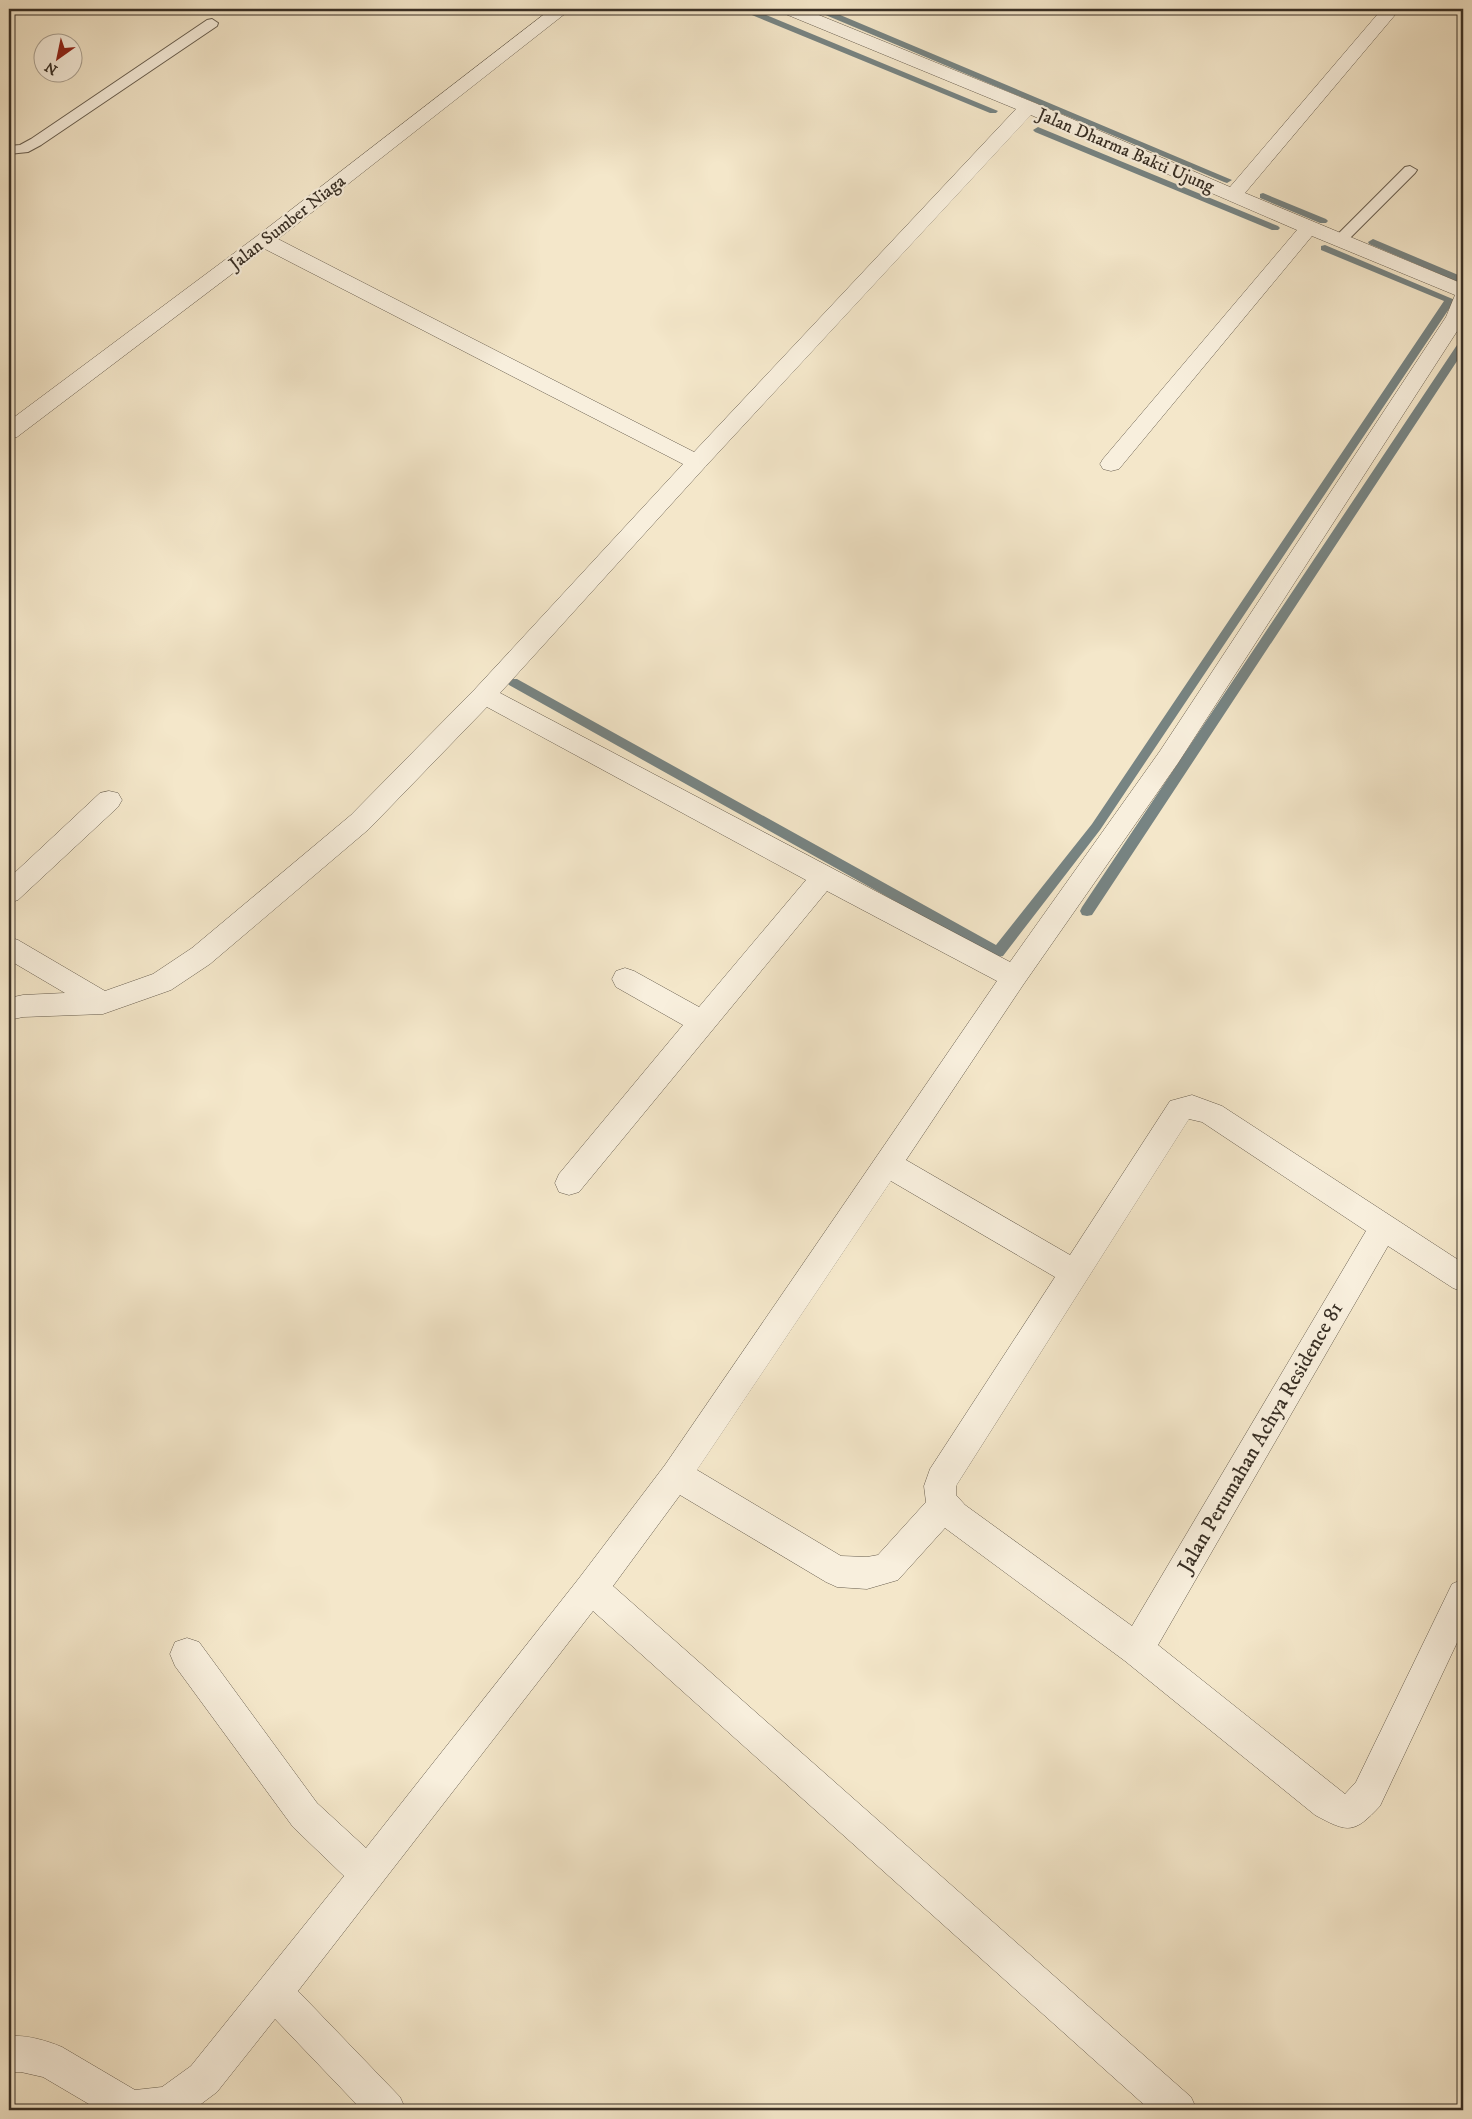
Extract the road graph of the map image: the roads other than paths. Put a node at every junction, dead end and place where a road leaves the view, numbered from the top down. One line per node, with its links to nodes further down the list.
1 (562, 9): 10 (street, Jalan Sumber Niaga)
2 (789, 9): 5 (street, Jalan Dharma Bakti Ujung)
3 (1391, 9): 8 (street)
4 (212, 23): 6 (lane)
5 (1028, 107): 8 (street, Jalan Dharma Bakti Ujung); 15 (street)
6 (9, 150)
7 (1410, 170): 11 (lane)
8 (1233, 195): 9 (street, Jalan Dharma Bakti Ujung)
9 (1309, 228): 11 (street, Jalan Dharma Bakti Ujung); 16 (street)
10 (264, 240): 14 (street, Jalan Sumber Niaga); 15 (street)
11 (1340, 240): 12 (street, Jalan Dharma Bakti Ujung)
12 (1463, 291)
13 (1463, 298): 22 (street)
14 (9, 432)
15 (697, 462): 17 (street)
16 (1111, 464)
17 (484, 695): 19 (street); 24 (street)
18 (109, 800): 20 (street)
19 (823, 877): 22 (street); 26 (street)
20 (9, 893)
21 (9, 948): 24 (street)
22 (1014, 977): 27 (street)
23 (625, 979): 26 (street)
24 (103, 1003): 25 (street)
25 (9, 1009)
26 (702, 1022): 28 (street)
27 (887, 1164): 30 (street); 32 (street)
28 (569, 1183)
29 (1384, 1226): 30 (street); 31 (street); 36 (street, Jalan Perumahan Achya Residence 81)
30 (1075, 1273): 33 (street)
31 (1463, 1279)
32 (676, 1475): 33 (street); 34 (street)
33 (944, 1506): 36 (street)
34 (591, 1588): 38 (street); 42 (street)
35 (1463, 1595): 36 (street)
36 (1137, 1649)
37 (187, 1654): 38 (street)
38 (368, 1874): 39 (street)
39 (274, 1992): 40 (street); 41 (street)
40 (9, 2054)
41 (387, 2110)
42 (1178, 2110)

